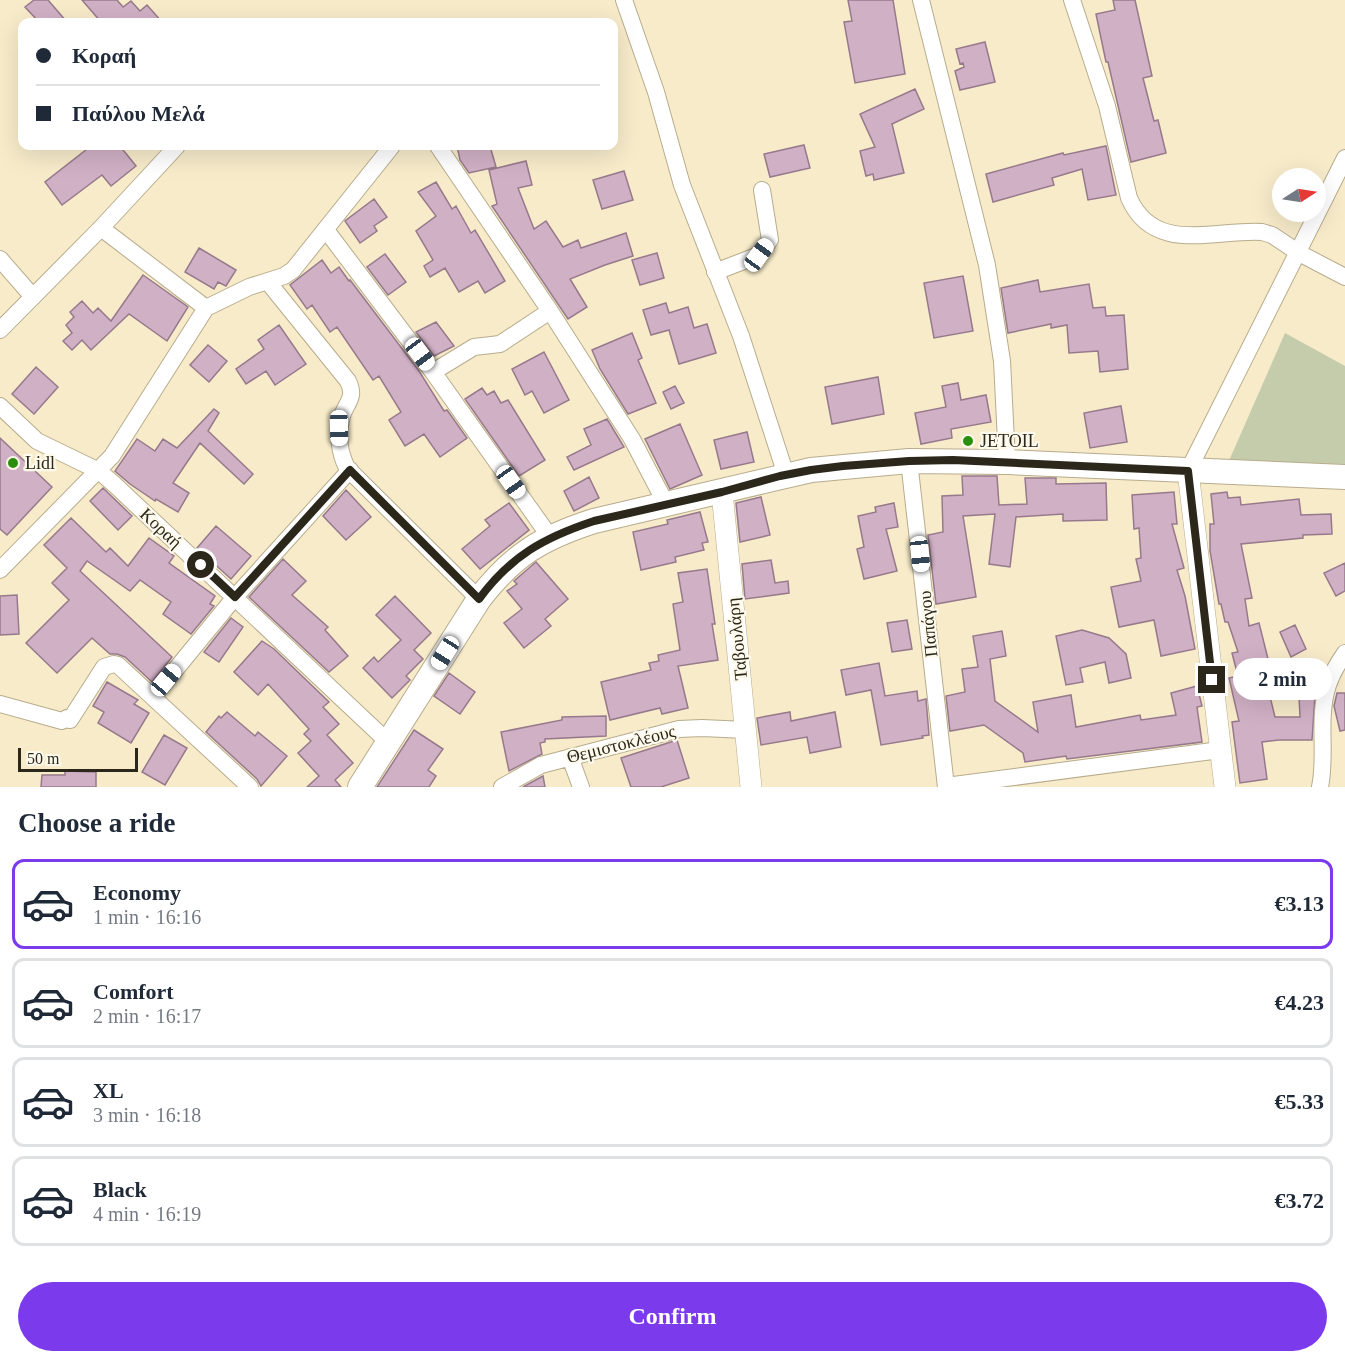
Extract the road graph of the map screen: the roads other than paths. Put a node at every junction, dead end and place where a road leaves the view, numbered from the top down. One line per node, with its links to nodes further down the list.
1 (624, 0): 13 (street)
2 (921, 0): 23 (street)
3 (1072, 0): 11 (street)
4 (173, 150): 9 (street)
5 (389, 150): 10 (street)
6 (441, 150): 18 (street)
7 (1345, 158): 11 (street)
8 (762, 190): 13 (street)
9 (101, 228): 16 (street); 17 (street)
10 (326, 230): 15 (street); 20 (street)
11 (1299, 253): 14 (street); 26 (street)
12 (0, 259): 16 (street)
13 (715, 272): 27 (street)
14 (1345, 278)
15 (268, 282): 17 (street); 24 (street)
16 (33, 297): 19 (street)
17 (206, 308): 25 (street)
18 (550, 311): 20 (street); 30 (street)
19 (0, 330)
20 (433, 372): 31 (street)
21 (0, 406): 25 (street, Κοραή)
22 (909, 461): 23 (main road); 27 (main road); 47 (street, Παπάγου)
23 (1008, 462): 26 (main road)
24 (350, 470): 33 (street); 34 (street)
25 (99, 471): 32 (street); 33 (street, Κοραή)
26 (1188, 471): 28 (main road); 40 (street)
27 (786, 475): 29 (main road)
28 (1345, 477)
29 (722, 492): 30 (main road); 38 (street, Ταβουλάρη)
30 (666, 504): 31 (main road)
31 (550, 537): 34 (main road)
32 (0, 570)
33 (235, 597): 36 (street); 39 (street, Κοραή)
34 (479, 599): 39 (main road)
35 (1345, 652): 49 (street)
36 (153, 697): 37 (street); 42 (street)
37 (0, 704)
38 (746, 730): 41 (street, Θεμιστοκλέους); 46 (street, Ταβουλάρη)
39 (388, 742): 43 (main road)
40 (1220, 750): 47 (street); 48 (street)
41 (570, 757): 44 (street, Θεμιστοκλέους); 45 (street)
42 (250, 787)
43 (360, 787)
44 (502, 787)
45 (581, 787)
46 (751, 787)
47 (946, 787)
48 (1225, 787)
49 (1320, 787)

